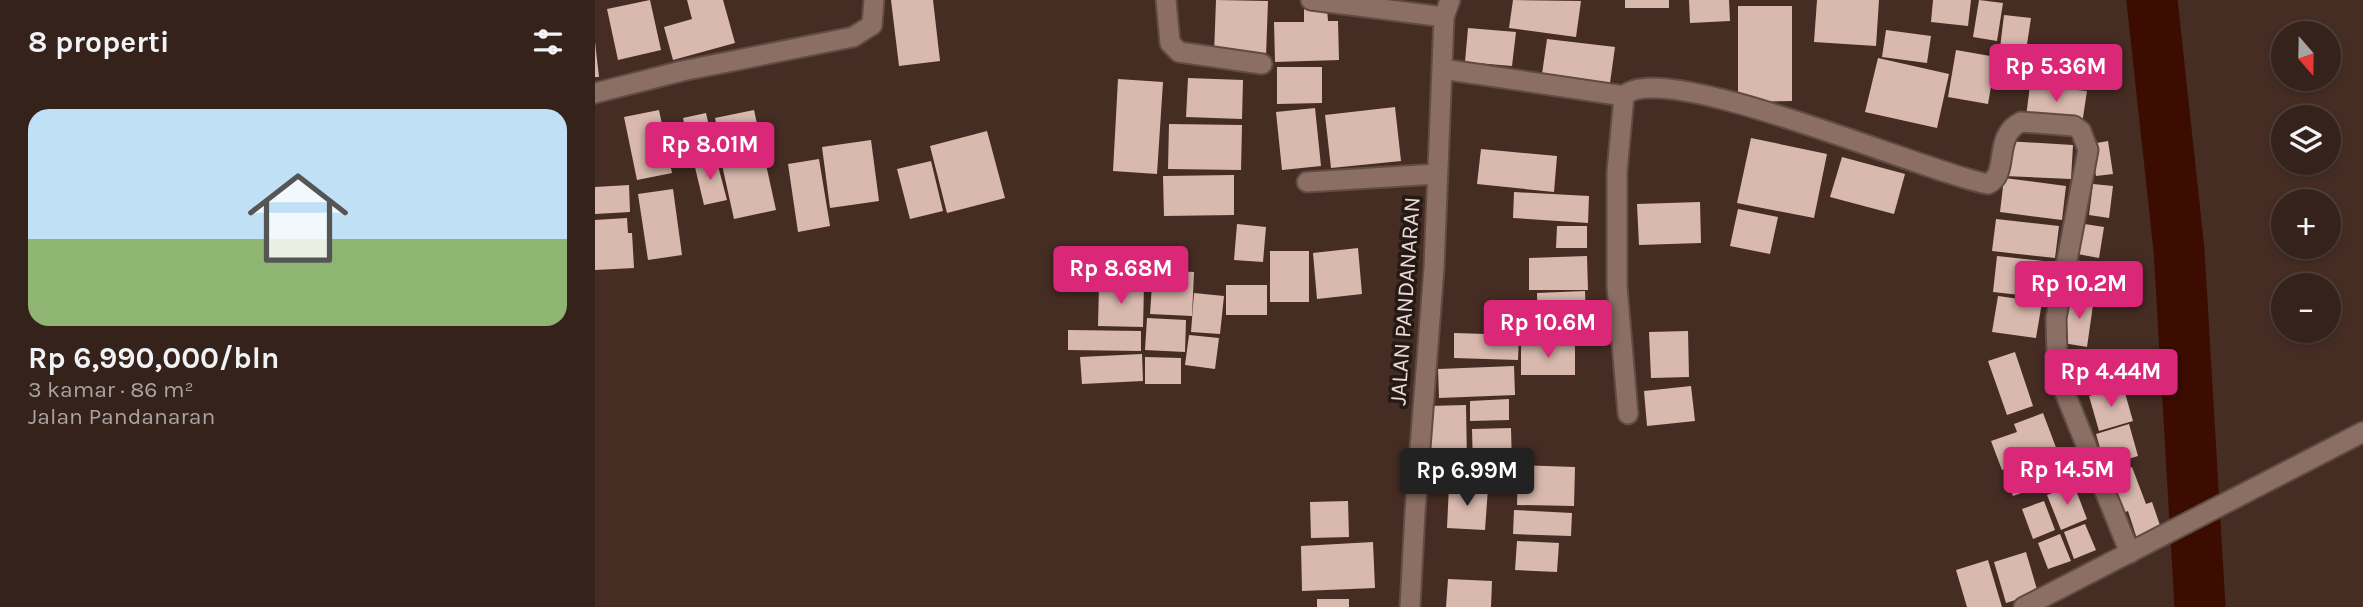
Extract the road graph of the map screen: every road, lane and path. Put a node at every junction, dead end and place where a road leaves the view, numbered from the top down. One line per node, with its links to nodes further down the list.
1 (874, 0): 7 (street)
2 (1166, 0): 5 (street)
3 (1311, 0): 4 (street)
4 (1447, 8): 6 (street, JALAN PANDANARAN)
5 (1262, 64)
6 (1442, 69): 8 (street); 9 (street, JALAN PANDANARAN)
7 (595, 93)
8 (1625, 96): 11 (street); 13 (street)
9 (1437, 174): 10 (street); 14 (street, JALAN PANDANARAN)
10 (1307, 182)
11 (1628, 414)
12 (2363, 432): 13 (street)
13 (2130, 553): 15 (street)
14 (1410, 607)
15 (2024, 607)

